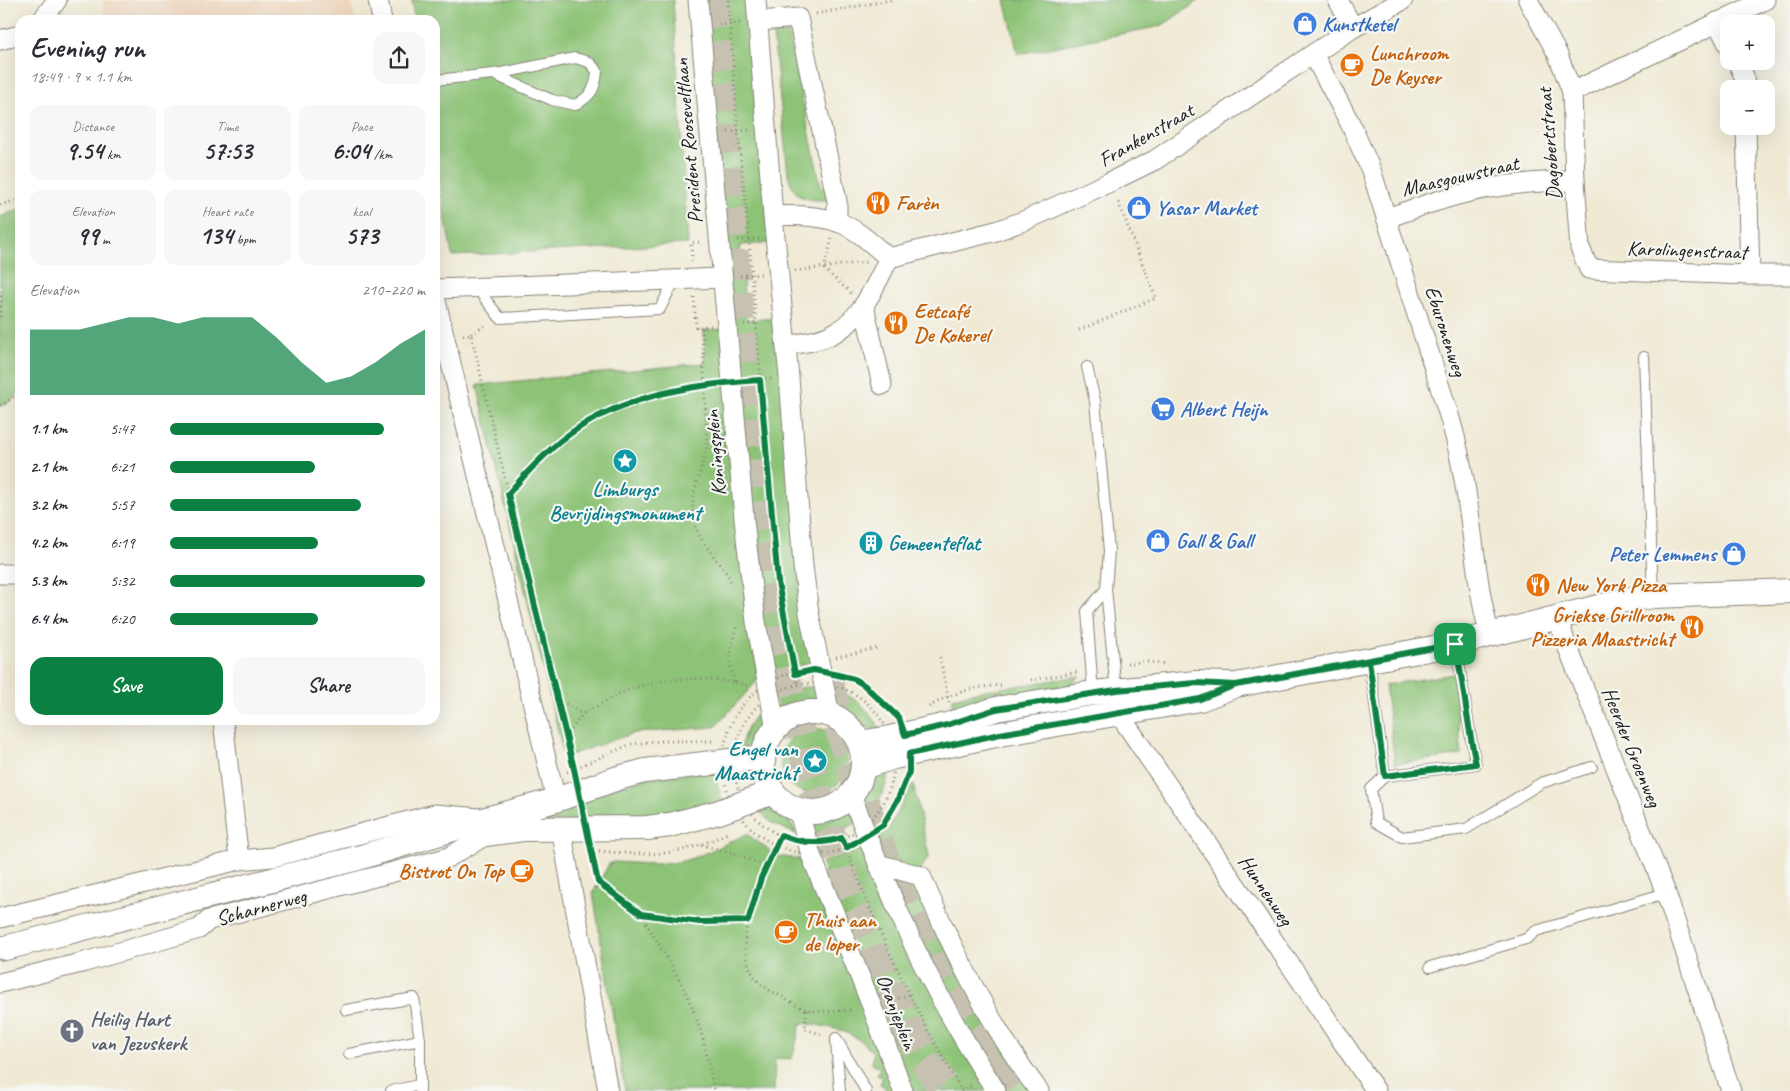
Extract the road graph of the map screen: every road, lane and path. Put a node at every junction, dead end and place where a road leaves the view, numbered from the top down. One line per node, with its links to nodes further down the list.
1 (57, 0): 11 (street)
2 (378, 0): 12 (street)
3 (698, 0): 17 (street, President Rooseveltlaan)
4 (728, 0): 16 (path)
5 (756, 0): 14 (street)
6 (891, 0): 13 (path)
7 (1338, 0): 18 (street)
8 (1403, 0): 18 (street, Frankenstraat)
9 (1528, 0): 25 (street, Dagobertstraat)
10 (1764, 0): 15 (street)
11 (46, 15)
12 (381, 15)
13 (798, 18): 14 (street); 36 (street)
14 (758, 21): 16 (path); 26 (street)
15 (1717, 22): 19 (street); 25 (street)
16 (730, 24): 17 (path); 27 (path)
17 (700, 27): 28 (street, President Rooseveltlaan)
18 (1353, 28): 22 (street, Frankenstraat)
19 (1720, 28)
20 (15, 37): 21 (street)
21 (0, 40)
22 (1313, 54): 31 (street, Frankenstraat); 35 (street, Eburonenweg)
23 (493, 74): 23 (lane); 24 (lane)
24 (440, 79)
25 (1572, 92): 30 (street, Dagobertstraat)
26 (767, 129): 27 (path); 34 (street)
27 (738, 131): 28 (path); 59 (path)
28 (710, 133): 42 (street, President Rooseveltlaan)
29 (1746, 135): 41 (street)
30 (1575, 181): 35 (street, Maasgouwstraat); 38 (street, Dagobertstraat)
31 (1110, 182): 37 (street, Frankenstraat); 52 (path)
32 (15, 200): 33 (path)
33 (0, 205)
34 (773, 216): 36 (street); 55 (street)
35 (1386, 218): 75 (street, Eburonenweg)
36 (836, 222): 37 (street); 39 (path)
37 (889, 258): 39 (path); 47 (street)
38 (1585, 263): 41 (street, Karolingenstraat)
39 (824, 269): 47 (path)
40 (1790, 275): 41 (street, Karolingenstraat)
41 (1750, 276)
42 (722, 278): 43 (street); 60 (street, Koningsplein)
43 (683, 279): 44 (street); 50 (lane); 51 (path)
44 (476, 287): 45 (street); 50 (lane)
45 (440, 289)
46 (0, 291): 48 (path)
47 (864, 306): 55 (street); 62 (street)
48 (0, 317)
49 (440, 318): 54 (street)
50 (500, 318): 53 (path)
51 (702, 327)
52 (1079, 330)
53 (471, 334): 54 (path); 65 (path)
54 (445, 339): 66 (street)
55 (786, 346): 58 (street)
56 (1644, 357): 72 (lane)
57 (1087, 367): 70 (lane)
58 (789, 378): 59 (path); 82 (street)
59 (760, 380): 60 (path); 83 (path)
60 (732, 382): 61 (path); 87 (street, Koningsplein)
61 (705, 386): 65 (path); 69 (path)
62 (882, 386)
63 (15, 395): 64 (path)
64 (0, 406)
65 (508, 494): 66 (path); 88 (path)
66 (484, 500): 107 (street)
67 (0, 574): 68 (street)
68 (15, 574)
69 (732, 585)
70 (1106, 589): 89 (lane); 89 (lane)
71 (1790, 591): 72 (street)
72 (1653, 596): 73 (street)
73 (1558, 617): 75 (street); 123 (street, Heerder Groenweg)
74 (737, 623): 84 (path)
75 (1490, 636): 76 (street)
76 (1455, 644): 79 (street); 103 (lane)
77 (877, 648): 82 (path)
78 (940, 657): 86 (path)
79 (1369, 661): 89 (street); 103 (lane)
80 (1149, 662): 81 (path)
81 (1124, 664)
82 (820, 672): 83 (path); 85 (path); 91 (street); 92 (path); 98 (path)
83 (795, 674): 85 (path)
84 (735, 682): 87 (path); 90 (path)
85 (798, 685): 87 (path)
86 (948, 695)
87 (769, 697): 94 (street, Koningsplein); 96 (path)
88 (557, 699): 90 (path); 95 (path)
89 (1112, 700): 98 (street); 98 (street); 147 (street, Hunnenweg)
90 (584, 713): 95 (path)
91 (830, 715): 94 (street); 97 (street)
92 (883, 722)
93 (224, 725): 119 (street)
94 (776, 729): 99 (street)
95 (566, 739): 104 (path)
96 (737, 742)
97 (860, 743): 98 (street); 100 (street)
98 (907, 744): 100 (street); 113 (path)
99 (763, 758): 104 (street, Scharnerweg); 105 (street)
100 (863, 767): 106 (street)
101 (1592, 767): 103 (lane)
102 (893, 776): 113 (path)
103 (1385, 776)
104 (579, 792): 107 (street, Scharnerweg)
105 (774, 792): 108 (street); 112 (street, Scharnerweg)
106 (851, 794): 108 (street); 113 (street, Oranjeplein)
107 (556, 800): 110 (street, Scharnerweg)
108 (798, 809): 116 (street, Oranjeplein)
109 (756, 817): 114 (path)
110 (488, 826): 111 (street, Scharnerweg); 119 (street, Scharnerweg); 128 (street, Scharnerweg); 130 (street, Scharnerweg)
111 (561, 828): 112 (street, Scharnerweg); 125 (street)
112 (586, 828): 122 (path)
113 (865, 831): 115 (path); 118 (path); 120 (street, Oranjeplein)
114 (781, 835): 116 (path); 121 (path)
115 (842, 838): 116 (path); 118 (path, Oranjeplein)
116 (806, 842): 131 (street, Oranjeplein)
117 (700, 845): 121 (path)
118 (846, 848): 144 (path, Oranjeplein)
119 (239, 860): 126 (street, Scharnerweg)
120 (878, 864): 145 (street, Oranjeplein); 146 (street)
121 (766, 866): 127 (path)
122 (598, 882): 124 (path); 125 (path)
123 (1666, 893): 129 (lane); 148 (street, Heerder Groenweg)
124 (641, 914): 127 (path); 140 (path)
125 (577, 917): 139 (street)
126 (0, 918)
127 (748, 921): 133 (path)
128 (5, 948)
129 (1430, 967)
130 (0, 984)
131 (872, 1007): 133 (path); 143 (street, Oranjeplein)
132 (346, 1010): 135 (lane)
133 (807, 1010): 134 (path)
134 (836, 1038): 141 (lane); 142 (lane)
135 (420, 1040): 136 (lane); 137 (lane)
136 (349, 1054)
137 (420, 1088): 138 (lane)
138 (391, 1091)
139 (608, 1091)
140 (714, 1091)
141 (840, 1091)
142 (866, 1091)
143 (904, 1091)
144 (962, 1091)
145 (996, 1091)
146 (1039, 1091)
147 (1376, 1091)
148 (1731, 1091)

